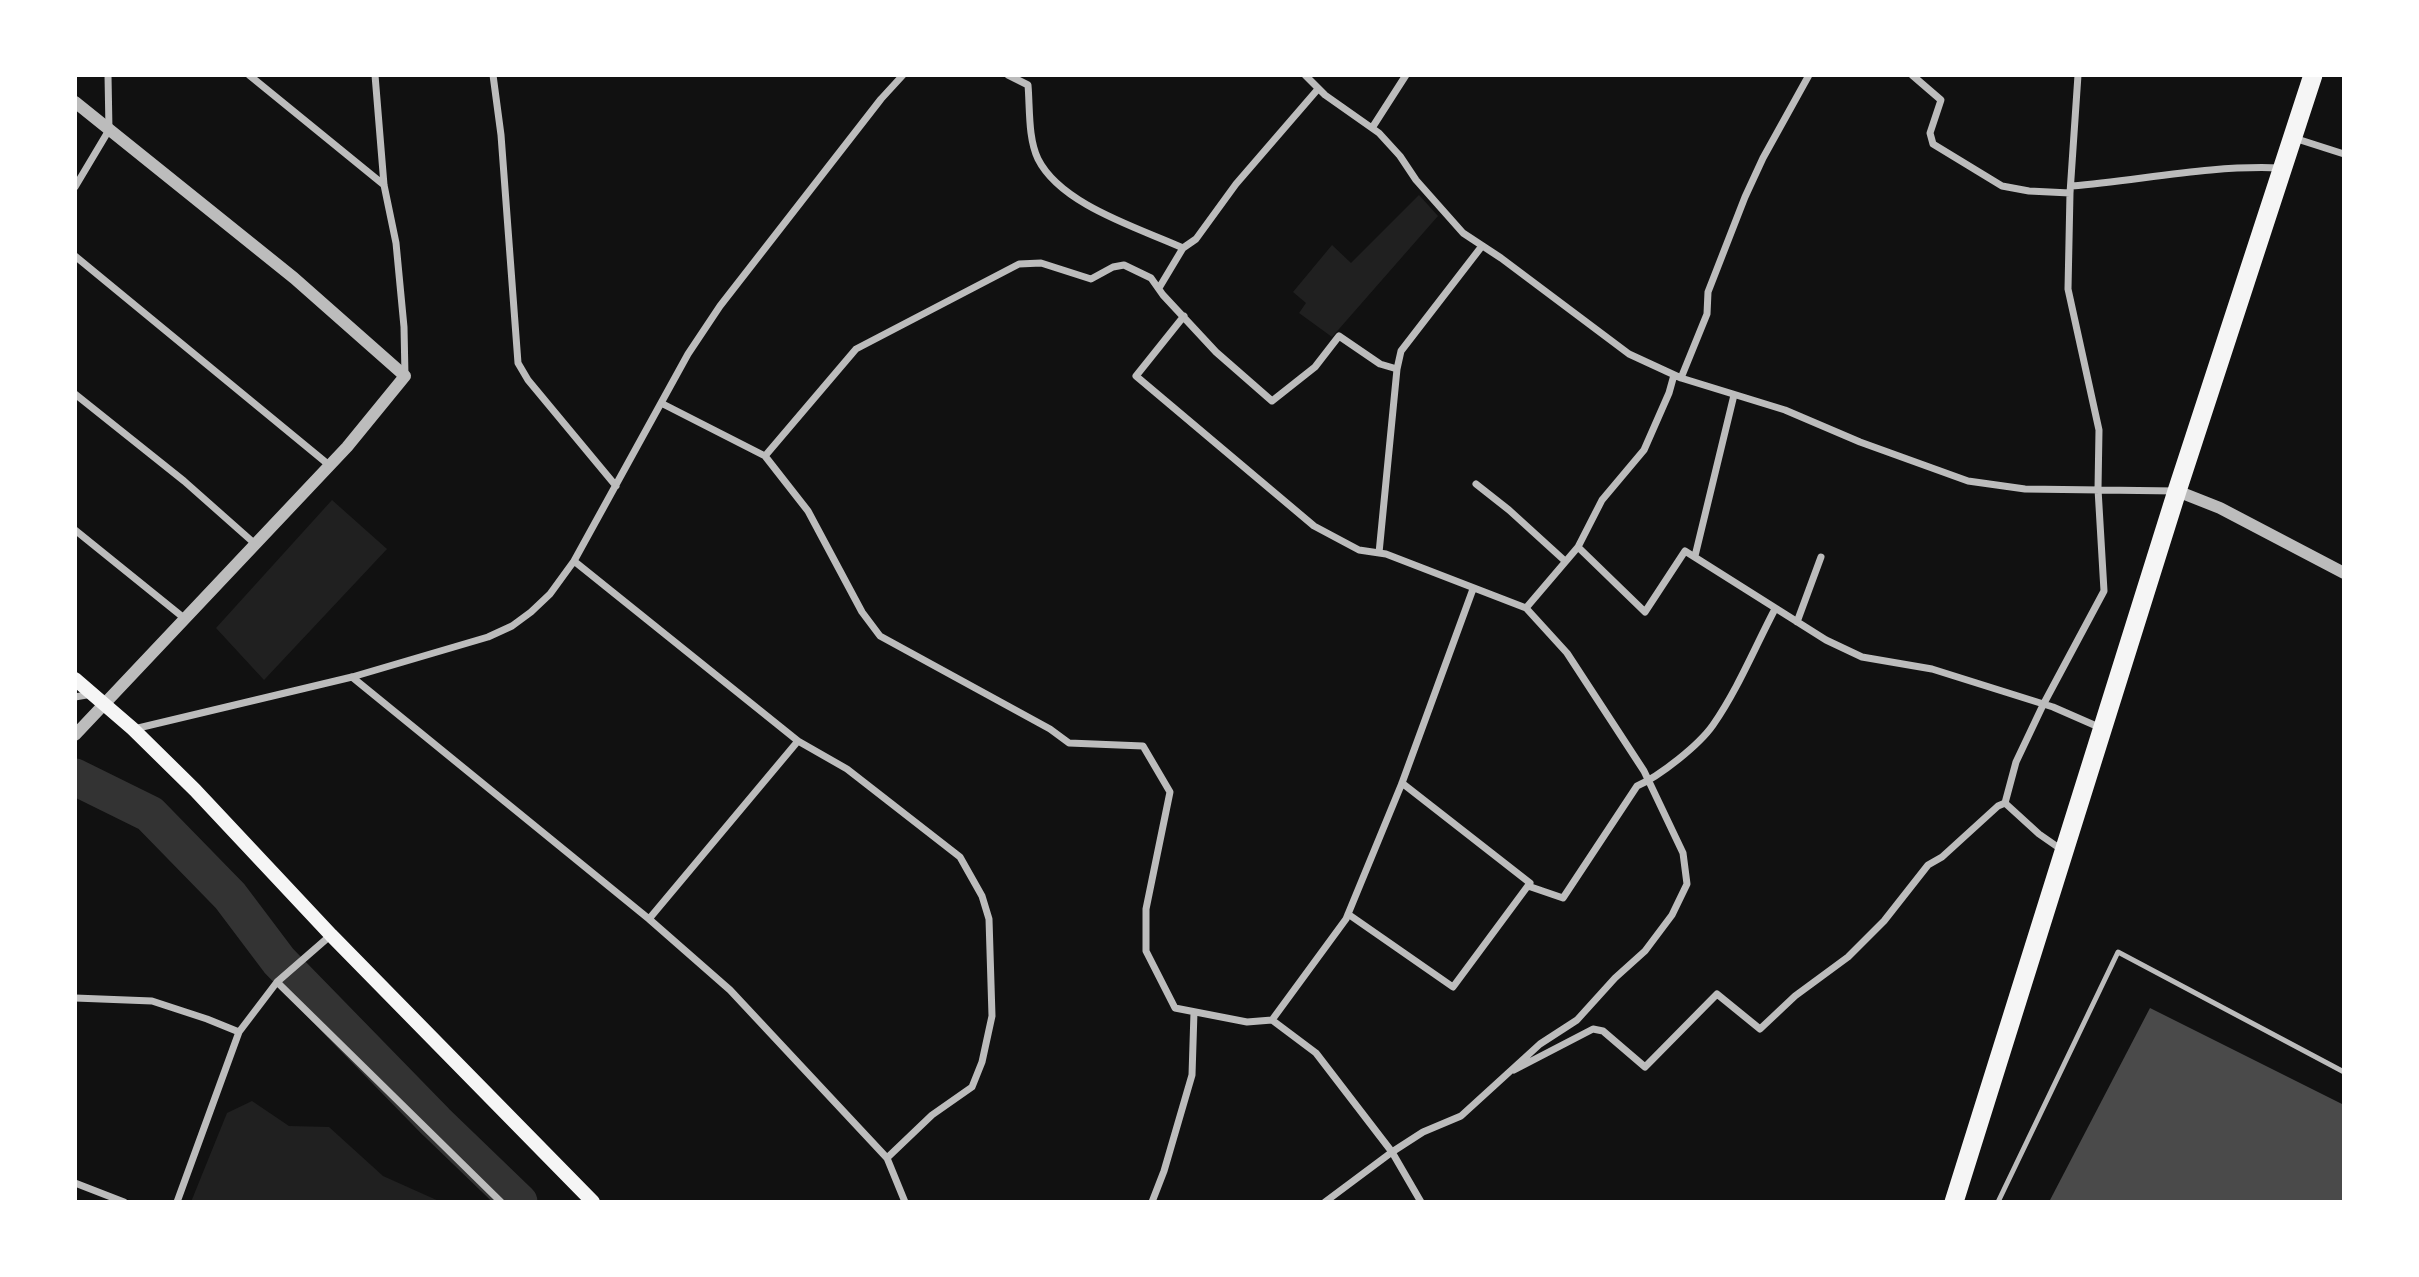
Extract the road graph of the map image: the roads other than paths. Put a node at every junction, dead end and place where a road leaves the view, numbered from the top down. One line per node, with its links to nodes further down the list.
1 (108, 75): 16 (street)
2 (248, 75): 20 (street)
3 (375, 75): 20 (street)
4 (493, 75): 37 (street)
5 (903, 75): 33 (street)
6 (1008, 75): 24 (street)
7 (1305, 75): 13 (street)
8 (1406, 75): 15 (street)
9 (1808, 75): 30 (street)
10 (1912, 75): 22 (street)
11 (2078, 75): 22 (street)
12 (2313, 75): 17 (highway)
13 (1318, 89): 15 (street); 24 (street)
14 (75, 102): 16 (street)
15 (1372, 128): 23 (street)
16 (109, 130): 21 (street); 29 (street)
17 (2293, 137): 18 (street); 19 (highway)
18 (2344, 154)
19 (2282, 168): 22 (street); 39 (highway)
20 (384, 185): 29 (street)
21 (75, 187)
22 (2071, 189): 38 (street)
23 (1482, 246): 28 (street); 30 (street)
24 (1183, 248): 26 (street)
25 (75, 256): 35 (street)
26 (1159, 288): 27 (street); 34 (street)
27 (1184, 316): 28 (street); 43 (street)
28 (1397, 369): 43 (street)
29 (405, 376): 35 (street)
30 (1678, 377): 32 (street); 42 (street)
31 (75, 394): 41 (street)
32 (1734, 395): 38 (street); 44 (street)
33 (662, 403): 34 (street); 37 (street)
34 (765, 456): 74 (street)
35 (329, 465): 41 (street)
36 (1476, 484): 47 (street)
37 (616, 486): 46 (street)
38 (2098, 489): 39 (street); 58 (street)
39 (2177, 491): 48 (street); 60 (highway)
40 (75, 530): 52 (street)
41 (254, 543): 52 (street)
42 (1578, 547): 44 (street); 47 (street)
43 (1379, 553): 49 (street)
44 (1695, 556): 51 (street)
45 (1821, 557): 53 (street)
46 (574, 561): 54 (street); 63 (street)
47 (1565, 561): 50 (street)
48 (2344, 573)
49 (1473, 589): 50 (street); 65 (street)
50 (1526, 608): 64 (street)
51 (1775, 609): 53 (street); 64 (street)
52 (184, 618): 59 (street)
53 (1797, 622): 58 (street)
54 (352, 677): 61 (street); 70 (street)
55 (75, 679): 56 (main road)
56 (92, 694): 57 (street); 59 (main road)
57 (75, 697)
58 (2043, 705): 60 (street); 66 (street)
59 (101, 708): 61 (main road); 62 (street)
60 (2101, 728): 67 (highway)
61 (133, 729): 71 (main road)
62 (75, 734)
63 (798, 741): 70 (street); 80 (street)
64 (1650, 780): 68 (street); 77 (street)
65 (1402, 783): 68 (street); 69 (street)
66 (2005, 803): 67 (street); 77 (street)
67 (2063, 851): 90 (highway)
68 (1528, 886): 69 (street)
69 (1348, 914): 75 (street)
70 (649, 919): 80 (street)
71 (331, 935): 72 (street); 85 (main road)
72 (277, 982): 76 (street); 84 (street)
73 (75, 998): 76 (street)
74 (1194, 1012): 75 (street); 87 (street)
75 (1272, 1020): 79 (street)
76 (239, 1032): 83 (street)
77 (1514, 1070): 79 (street)
78 (2344, 1072): 91 (lane)
79 (1392, 1152): 88 (street); 89 (street)
80 (887, 1158): 86 (street)
81 (75, 1183): 82 (street)
82 (124, 1202)
83 (177, 1202)
84 (501, 1202)
85 (593, 1202)
86 (905, 1202)
87 (1152, 1202)
88 (1325, 1202)
89 (1421, 1202)
90 (1954, 1202)
91 (1998, 1202)

